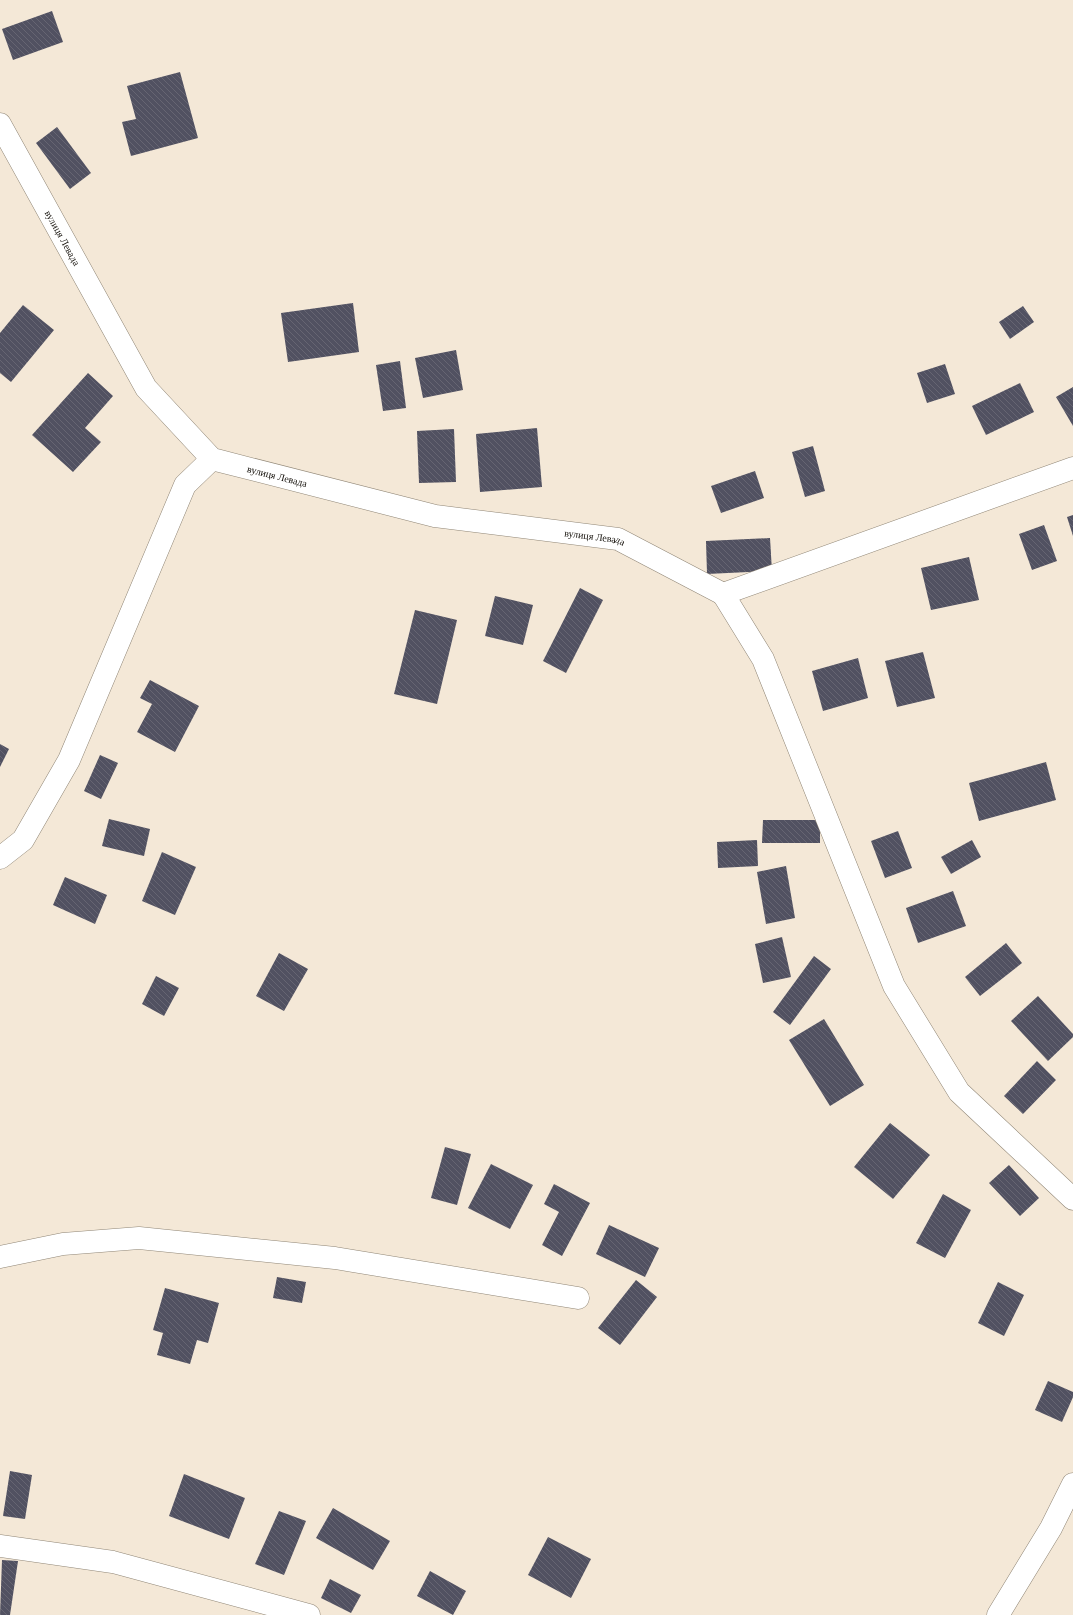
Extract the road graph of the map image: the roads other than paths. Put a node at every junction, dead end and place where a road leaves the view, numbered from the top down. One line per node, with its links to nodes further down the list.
1 (0, 124): 2 (street, вулиця Левада)
2 (212, 460): 4 (street, вулиця Левада); 5 (street)
3 (1073, 468): 4 (street)
4 (723, 594): 6 (street)
5 (0, 858)
6 (1073, 1199)
7 (0, 1256): 8 (street)
8 (578, 1298)
9 (1073, 1484): 12 (street)
10 (0, 1546): 11 (street)
11 (309, 1615)
12 (998, 1615)

